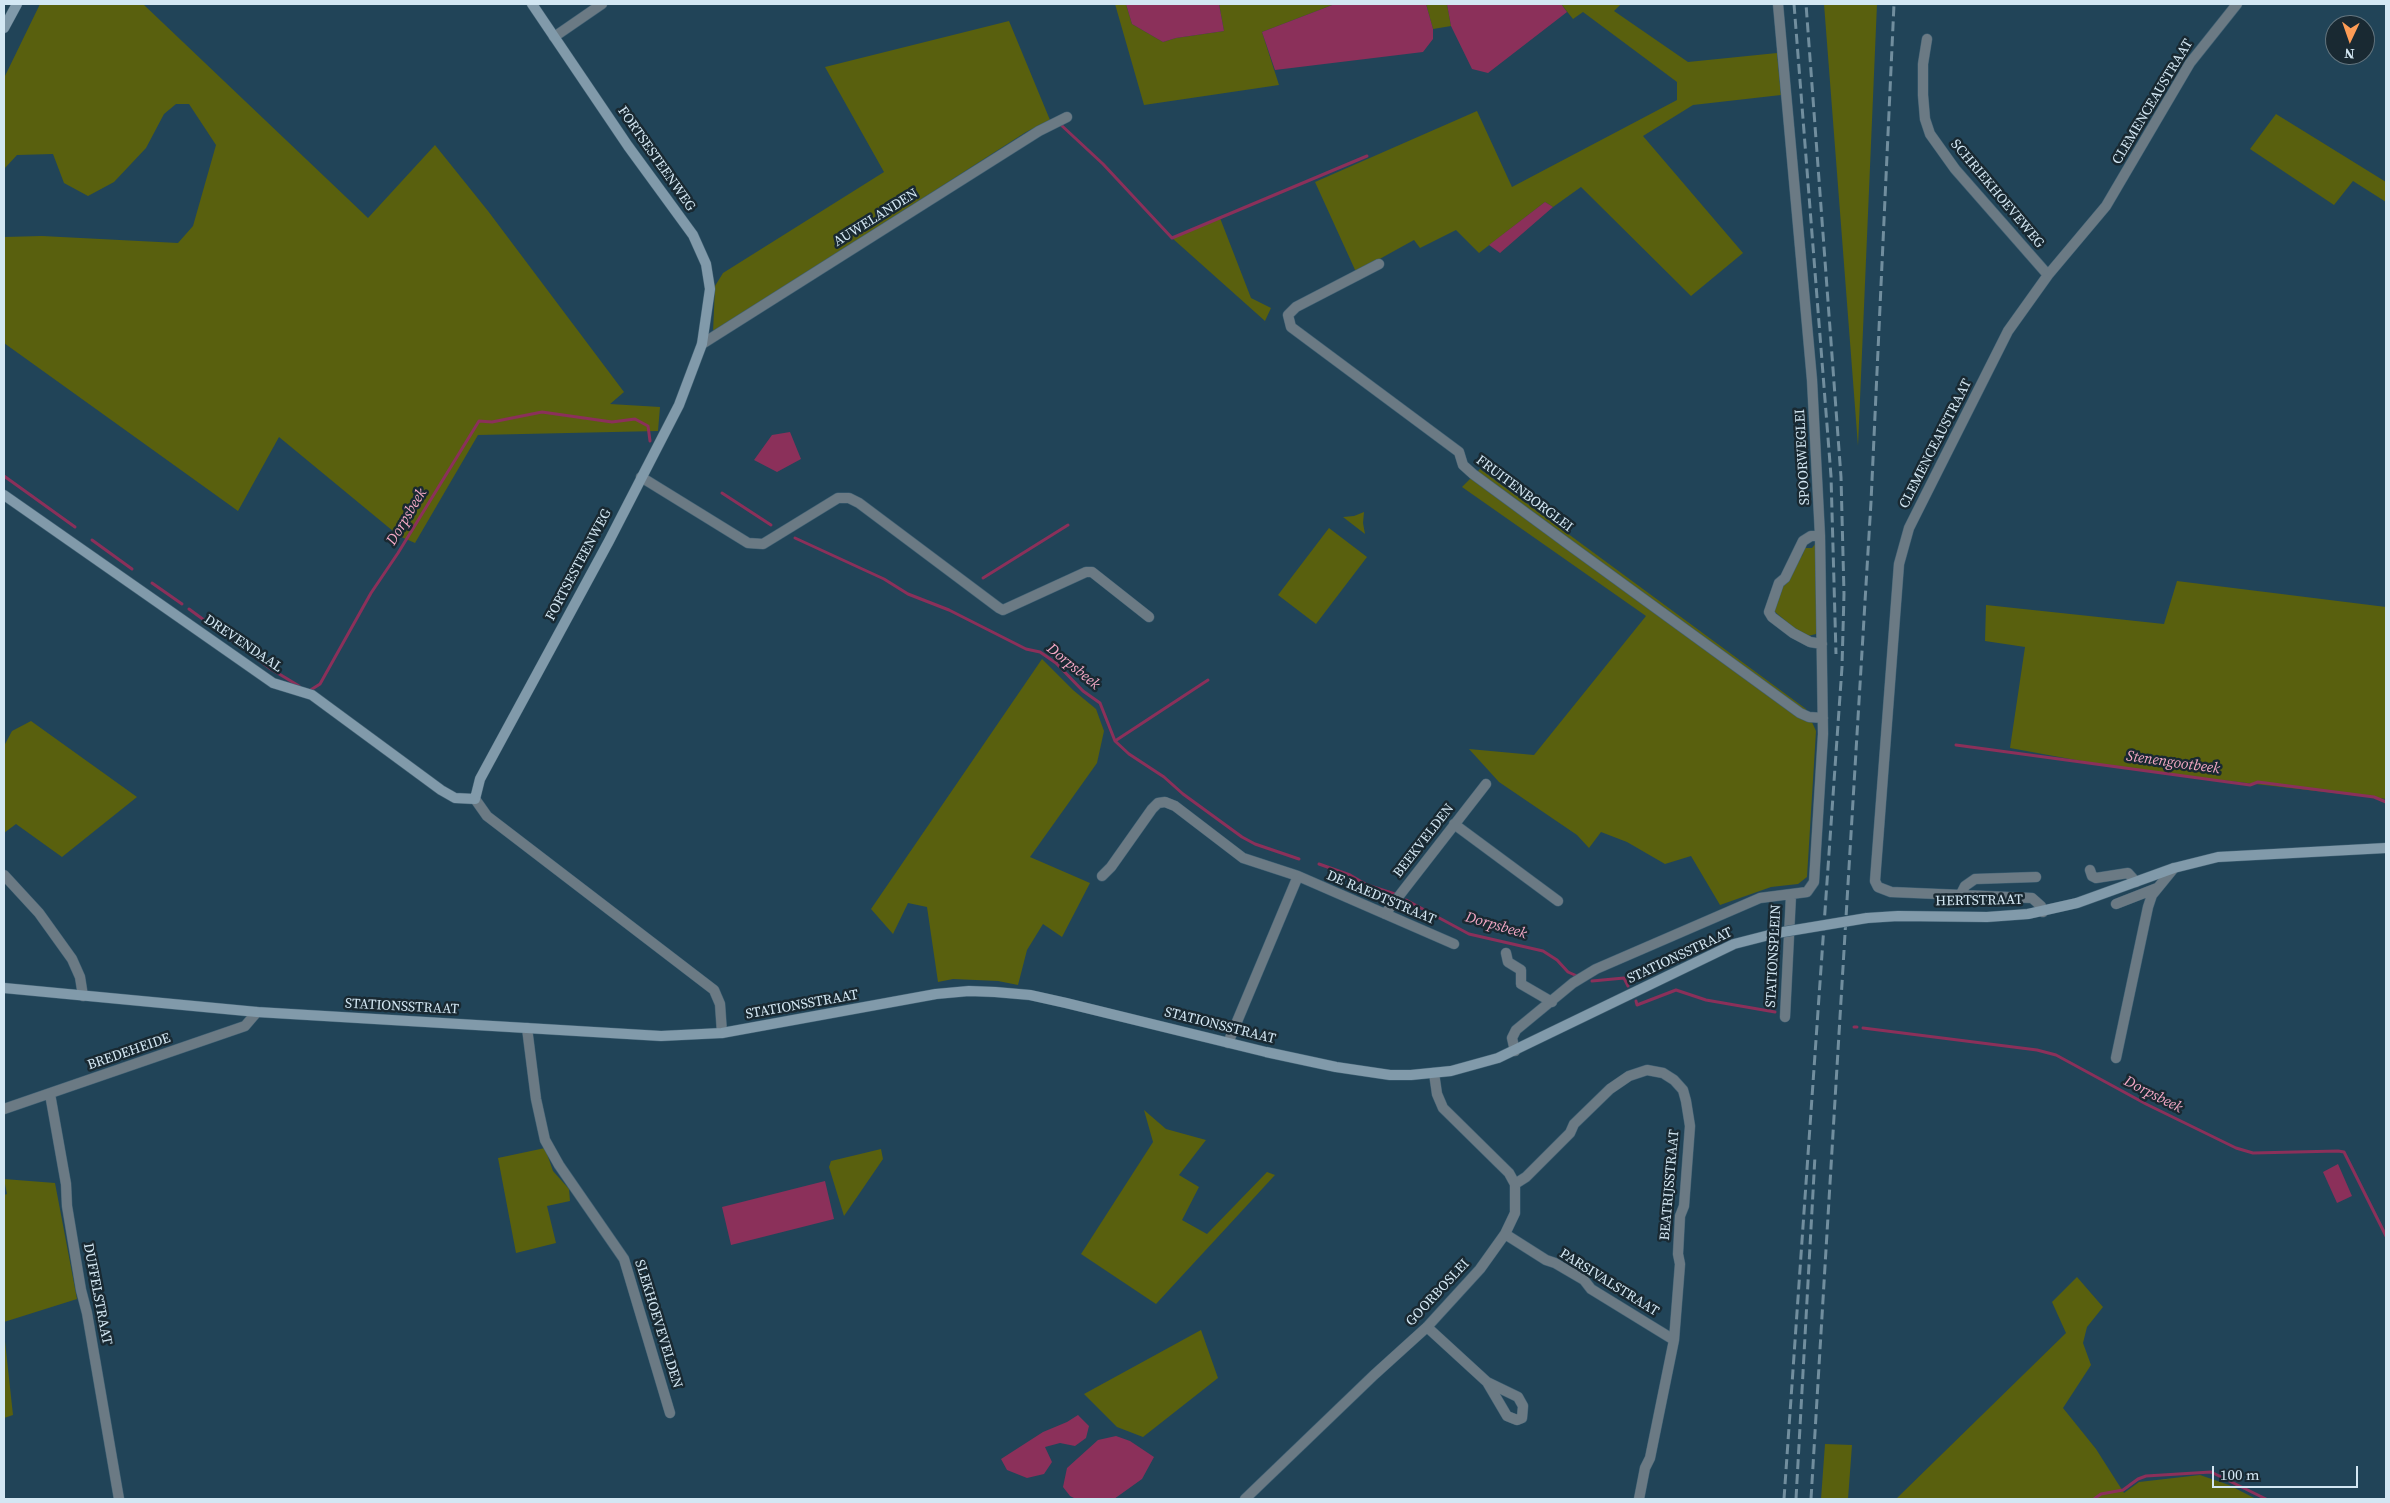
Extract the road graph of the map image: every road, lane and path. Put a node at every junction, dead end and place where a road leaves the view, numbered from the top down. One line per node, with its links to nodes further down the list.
1 (17, 4): 6 (street)
2 (532, 4): 7 (street, FORTSESTEENWEG)
3 (602, 4): 7 (street)
4 (1778, 4): 15 (street, SPOORWEGLEI)
5 (2237, 4): 11 (street, CLEMENCEAUSTRAAT)
6 (4, 28)
7 (554, 37): 12 (street, FORTSESTEENWEG)
8 (1927, 39): 11 (street, SCHRIEKHOEVEWEG)
9 (1067, 117): 12 (street, AUWELANDEN)
10 (1378, 264): 18 (street, FRUITENBORGLEI)
11 (2048, 275): 31 (street, CLEMENCEAUSTRAAT)
12 (702, 344): 13 (street, FORTSESTEENWEG)
13 (641, 477): 16 (street); 20 (street, FORTSESTEENWEG)
14 (4, 495): 20 (street, DREVENDAAL)
15 (1820, 536): 17 (street, SPOORWEGLEI); 17 (street)
16 (1149, 617)
17 (1822, 644): 18 (street, SPOORWEGLEI)
18 (1822, 718): 32 (street, SPOORWEGLEI)
19 (1486, 784): 21 (street, BEEKVELDEN)
20 (474, 799): 46 (street)
21 (1454, 824): 33 (street); 36 (street, BEEKVELDEN)
22 (2386, 848): 23 (street, HERTSTRAAT)
23 (2174, 868): 29 (street, HERTSTRAAT); 30 (street)
24 (2090, 870): 29 (street)
25 (4, 875): 41 (street)
26 (1102, 876): 27 (street, DE RAEDTSTRAAT)
27 (1298, 876): 36 (street, DE RAEDTSTRAAT); 47 (street)
28 (2036, 877): 31 (street)
29 (2136, 882): 35 (street, HERTSTRAAT)
30 (2157, 888): 34 (street); 49 (street)
31 (1961, 894): 35 (street, CLEMENCEAUSTRAAT)
32 (1791, 895): 42 (street, STATIONSSTRAAT); 44 (street, STATIONSPLEIN)
33 (1558, 901)
34 (2116, 904)
35 (2043, 912): 37 (street, HERTSTRAAT)
36 (1385, 914): 38 (street, DE RAEDTSTRAAT)
37 (1867, 918): 48 (street, STATIONSSTRAAT, bridge)
38 (1454, 944)
39 (1506, 954): 42 (street)
40 (4, 988): 41 (street, STATIONSSTRAAT)
41 (83, 996): 43 (street, STATIONSSTRAAT)
42 (1552, 1002): 48 (street, STATIONSSTRAAT)
43 (257, 1012): 45 (street, STATIONSSTRAAT); 51 (street, BREDEHEIDE)
44 (1785, 1018)
45 (527, 1028): 46 (street, STATIONSSTRAAT); 58 (street, SLEKHOEVEVELDEN)
46 (722, 1033): 47 (street, STATIONSSTRAAT)
47 (1228, 1043): 50 (street, STATIONSSTRAAT)
48 (1515, 1051): 50 (street, STATIONSSTRAAT)
49 (2116, 1058)
50 (1434, 1073): 53 (street)
51 (50, 1094): 52 (street, BREDEHEIDE); 59 (street, DUFFELSTRAAT)
52 (4, 1109)
53 (1515, 1184): 54 (street, GOORBOSLEI); 56 (street, BEATRIJSSTRAAT)
54 (1505, 1234): 55 (street, GOORBOSLEI); 56 (street, PARSIVALSTRAAT)
55 (1427, 1327): 57 (street); 60 (street, GOORBOSLEI)
56 (1674, 1340): 61 (street, BEATRIJSSTRAAT)
57 (1487, 1382)
58 (670, 1413)
59 (119, 1499)
60 (1245, 1499)
61 (1638, 1499)

